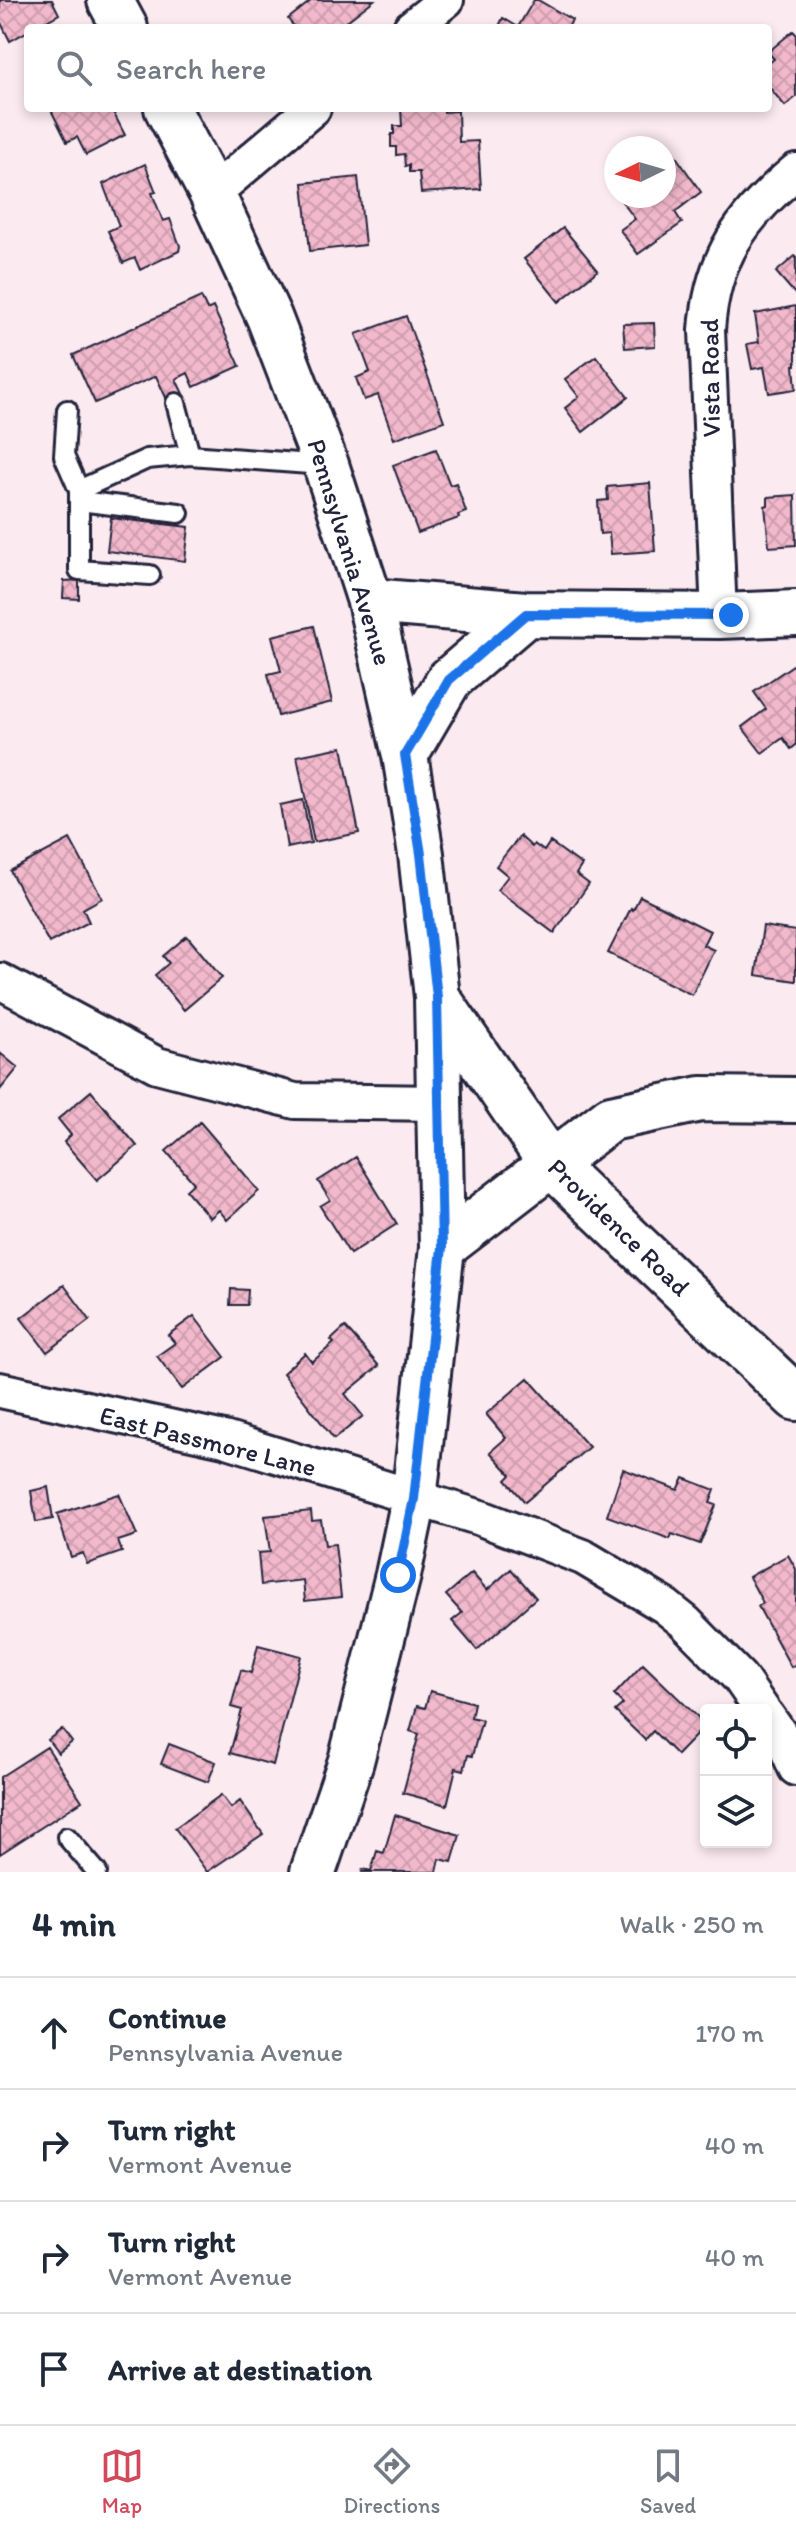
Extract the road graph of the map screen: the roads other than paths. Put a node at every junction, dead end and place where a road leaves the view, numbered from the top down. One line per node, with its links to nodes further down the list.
1 (110, 0): 3 (street)
2 (446, 0): 4 (street)
3 (123, 24)
4 (416, 24)
5 (169, 112): 8 (street, Pennsylvania Avenue)
6 (308, 112): 8 (street)
7 (796, 171): 19 (street, Vista Road)
8 (212, 194): 12 (street, Pennsylvania Avenue)
9 (176, 403): 11 (lane)
10 (67, 410): 13 (lane)
11 (190, 455): 12 (lane); 13 (lane)
12 (326, 465): 16 (street, Pennsylvania Avenue)
13 (79, 496): 14 (lane); 15 (lane)
14 (179, 513)
15 (150, 575)
16 (370, 601): 18 (street); 20 (street, Pennsylvania Avenue)
17 (796, 613): 19 (street)
18 (526, 614): 19 (street); 20 (street)
19 (719, 616)
20 (405, 755): 22 (street, Pennsylvania Avenue)
21 (0, 981): 24 (street)
22 (437, 997): 24 (street, Pennsylvania Avenue); 25 (street, Providence Road)
23 (796, 1100): 25 (street)
24 (441, 1103): 26 (street, Pennsylvania Avenue)
25 (552, 1165): 26 (street); 28 (street, Providence Road)
26 (442, 1248): 29 (street, Pennsylvania Avenue)
27 (0, 1390): 29 (street, East Passmore Lane)
28 (796, 1398)
29 (414, 1499): 30 (street, East Passmore Lane); 35 (street, Pennsylvania Avenue)
30 (758, 1704)
31 (772, 1723): 32 (street)
32 (796, 1768)
33 (67, 1837): 34 (lane)
34 (97, 1872)
35 (313, 1872)

